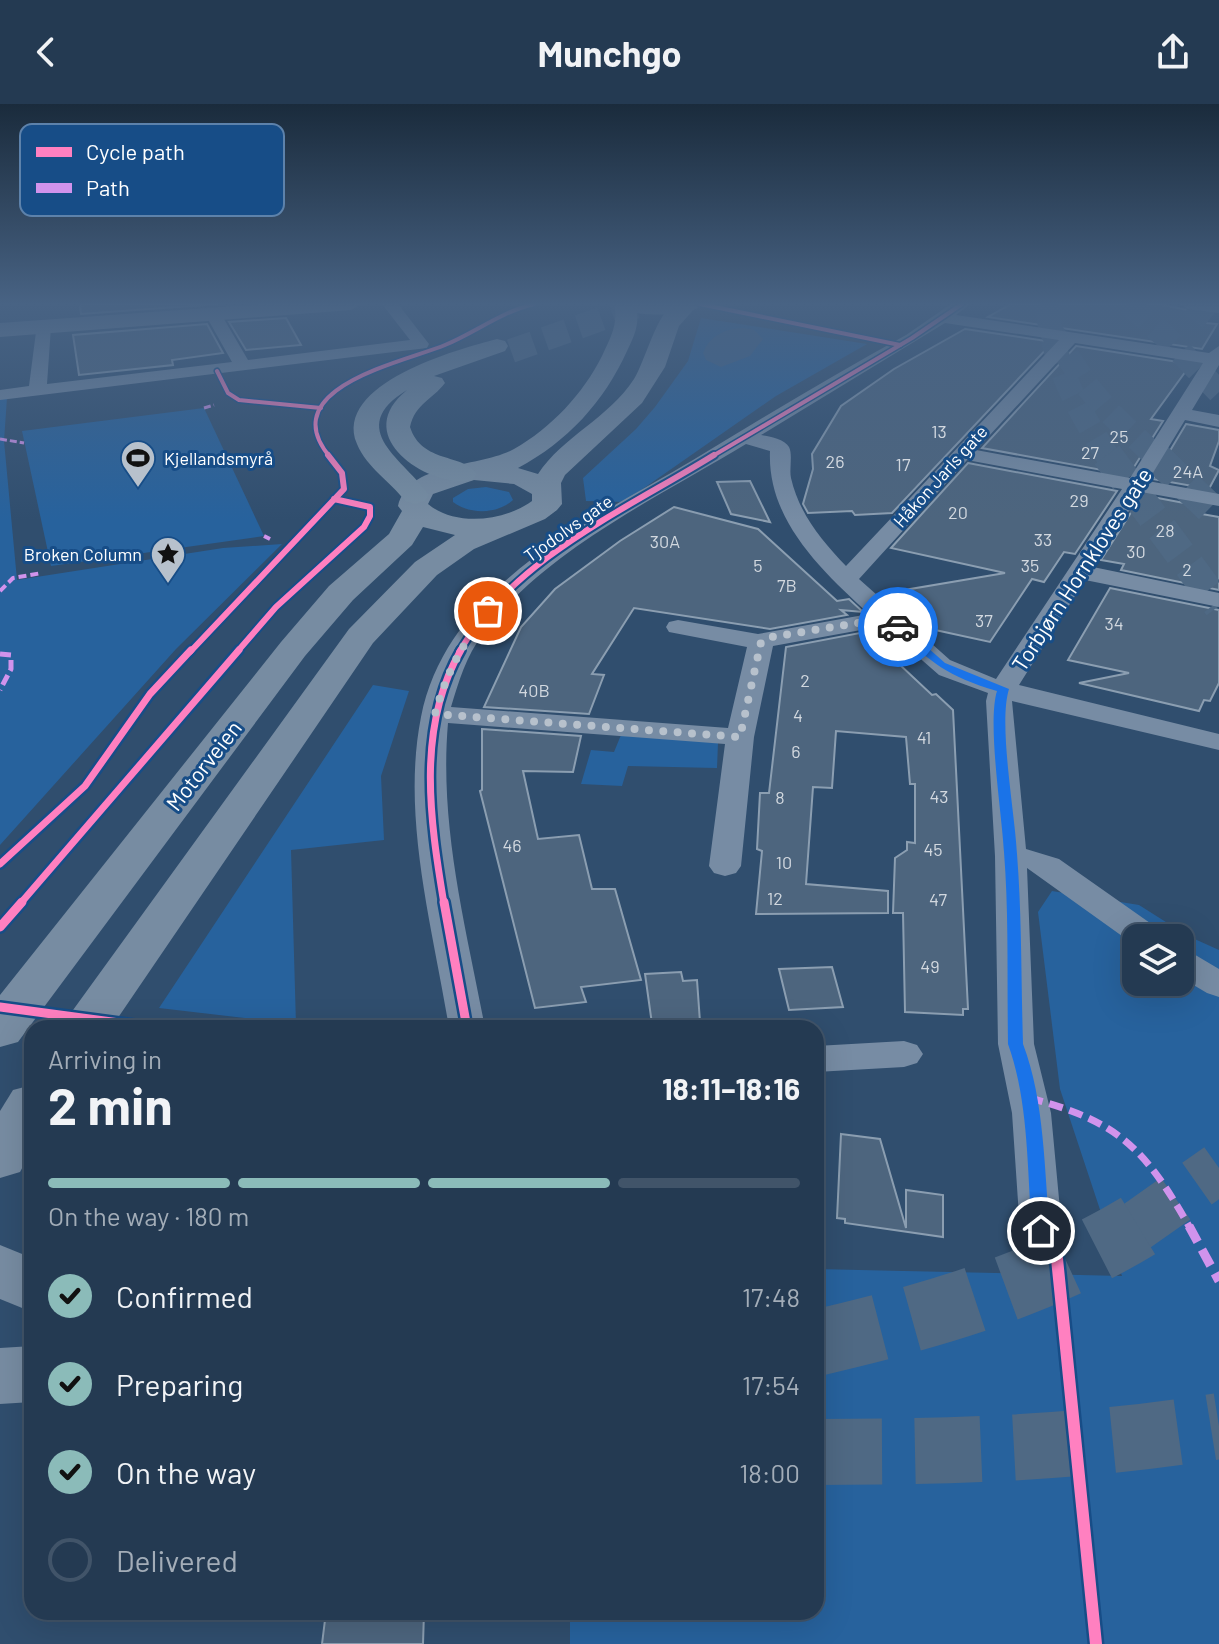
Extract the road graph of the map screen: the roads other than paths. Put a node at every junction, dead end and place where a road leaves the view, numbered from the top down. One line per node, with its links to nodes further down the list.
1 (39, 376): 10 (street)
2 (153, 376): 10 (street)
3 (416, 376): 20 (highway)
4 (446, 376): 16 (highway)
5 (604, 376): 16 (highway)
6 (647, 376): 18 (highway)
7 (846, 376): 14 (street, Tjodolvs gate)
8 (1035, 376): 15 (street, Håkon Jarls gate)
9 (1205, 376): 12 (street, Torbjørn Hornkloves gate)
10 (38, 390): 11 (street)
11 (0, 395)
12 (1182, 414): 13 (street); 17 (street, Torbjørn Hornkloves gate)
13 (1219, 418)
14 (742, 437): 23 (street); 29 (street, Tjodolvs gate)
15 (961, 453): 17 (street); 23 (street, Håkon Jarls gate)
16 (471, 474): 18 (highway); 20 (highway)
17 (1136, 485): 19 (street); 22 (street, Torbjørn Hornkloves gate)
18 (546, 491): 21 (highway)
19 (1219, 500)
20 (416, 503): 21 (highway); 39 (highway, Motorveien)
21 (503, 524): 37 (highway)
22 (1077, 571): 24 (street); 28 (street, Torbjørn Hornkloves gate)
23 (845, 581): 25 (street)
24 (1219, 600)
25 (888, 618): 27 (street); 28 (street)
26 (678, 627): 27 (street)
27 (761, 642): 30 (street)
28 (1003, 689): 31 (street); 32 (street, Torbjørn Hornkloves gate)
29 (435, 714): 30 (street); 38 (street, Tjodolvs gate)
30 (740, 737): 33 (street)
31 (1219, 742)
32 (1011, 856): 34 (street); 44 (street, Torbjørn Hornkloves gate)
33 (725, 866)
34 (1129, 924)
35 (1194, 970): 36 (street)
36 (1219, 985)
37 (91, 1020)
38 (466, 1020)
39 (0, 1030)
40 (904, 1054): 41 (street)
41 (824, 1059)
42 (24, 1117): 43 (highway)
43 (0, 1157)
44 (1041, 1231)
45 (0, 1270): 46 (highway)
46 (24, 1283)
47 (24, 1374): 48 (highway)
48 (0, 1376)

